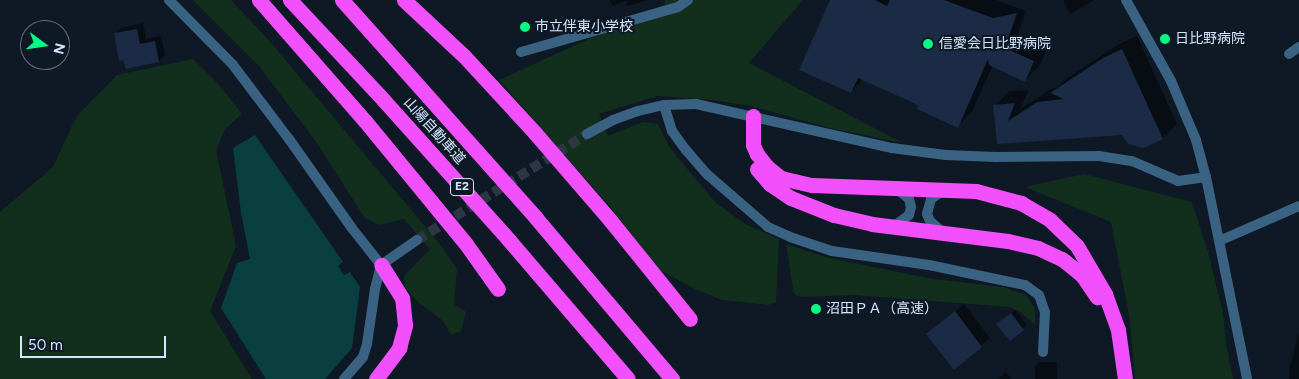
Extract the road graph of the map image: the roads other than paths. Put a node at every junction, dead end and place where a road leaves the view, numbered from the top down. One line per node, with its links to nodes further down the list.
1 (168, 0): 22 (street)
2 (259, 0): 23 (highway)
3 (290, 0): 29 (highway, 山陽自動車道 / E2)
4 (342, 0): 30 (highway, 山陽自動車道 / E2)
5 (404, 0): 24 (highway)
6 (688, 0): 9 (street)
7 (1126, 0): 14 (street)
8 (1299, 47): 10 (street)
9 (521, 52)
10 (1289, 54)
11 (664, 105): 12 (street); 13 (street); 25 (street)
12 (753, 116): 14 (street); 15 (highway); 18 (highway)
13 (587, 134)
14 (1206, 177): 21 (street)
15 (895, 188): 16 (highway); 18 (street)
16 (946, 189): 19 (street); 32 (highway)
17 (1299, 206): 21 (street)
18 (893, 227): 19 (highway)
19 (943, 232): 31 (highway)
20 (417, 240): 22 (street)
21 (1219, 241): 33 (street)
22 (381, 265): 26 (street); 27 (highway); 28 (highway)
23 (498, 289)
24 (690, 319)
25 (1043, 352)
26 (344, 379)
27 (366, 379)
28 (376, 379)
29 (628, 379)
30 (672, 379)
31 (1118, 379)
32 (1125, 379)
33 (1247, 379)

